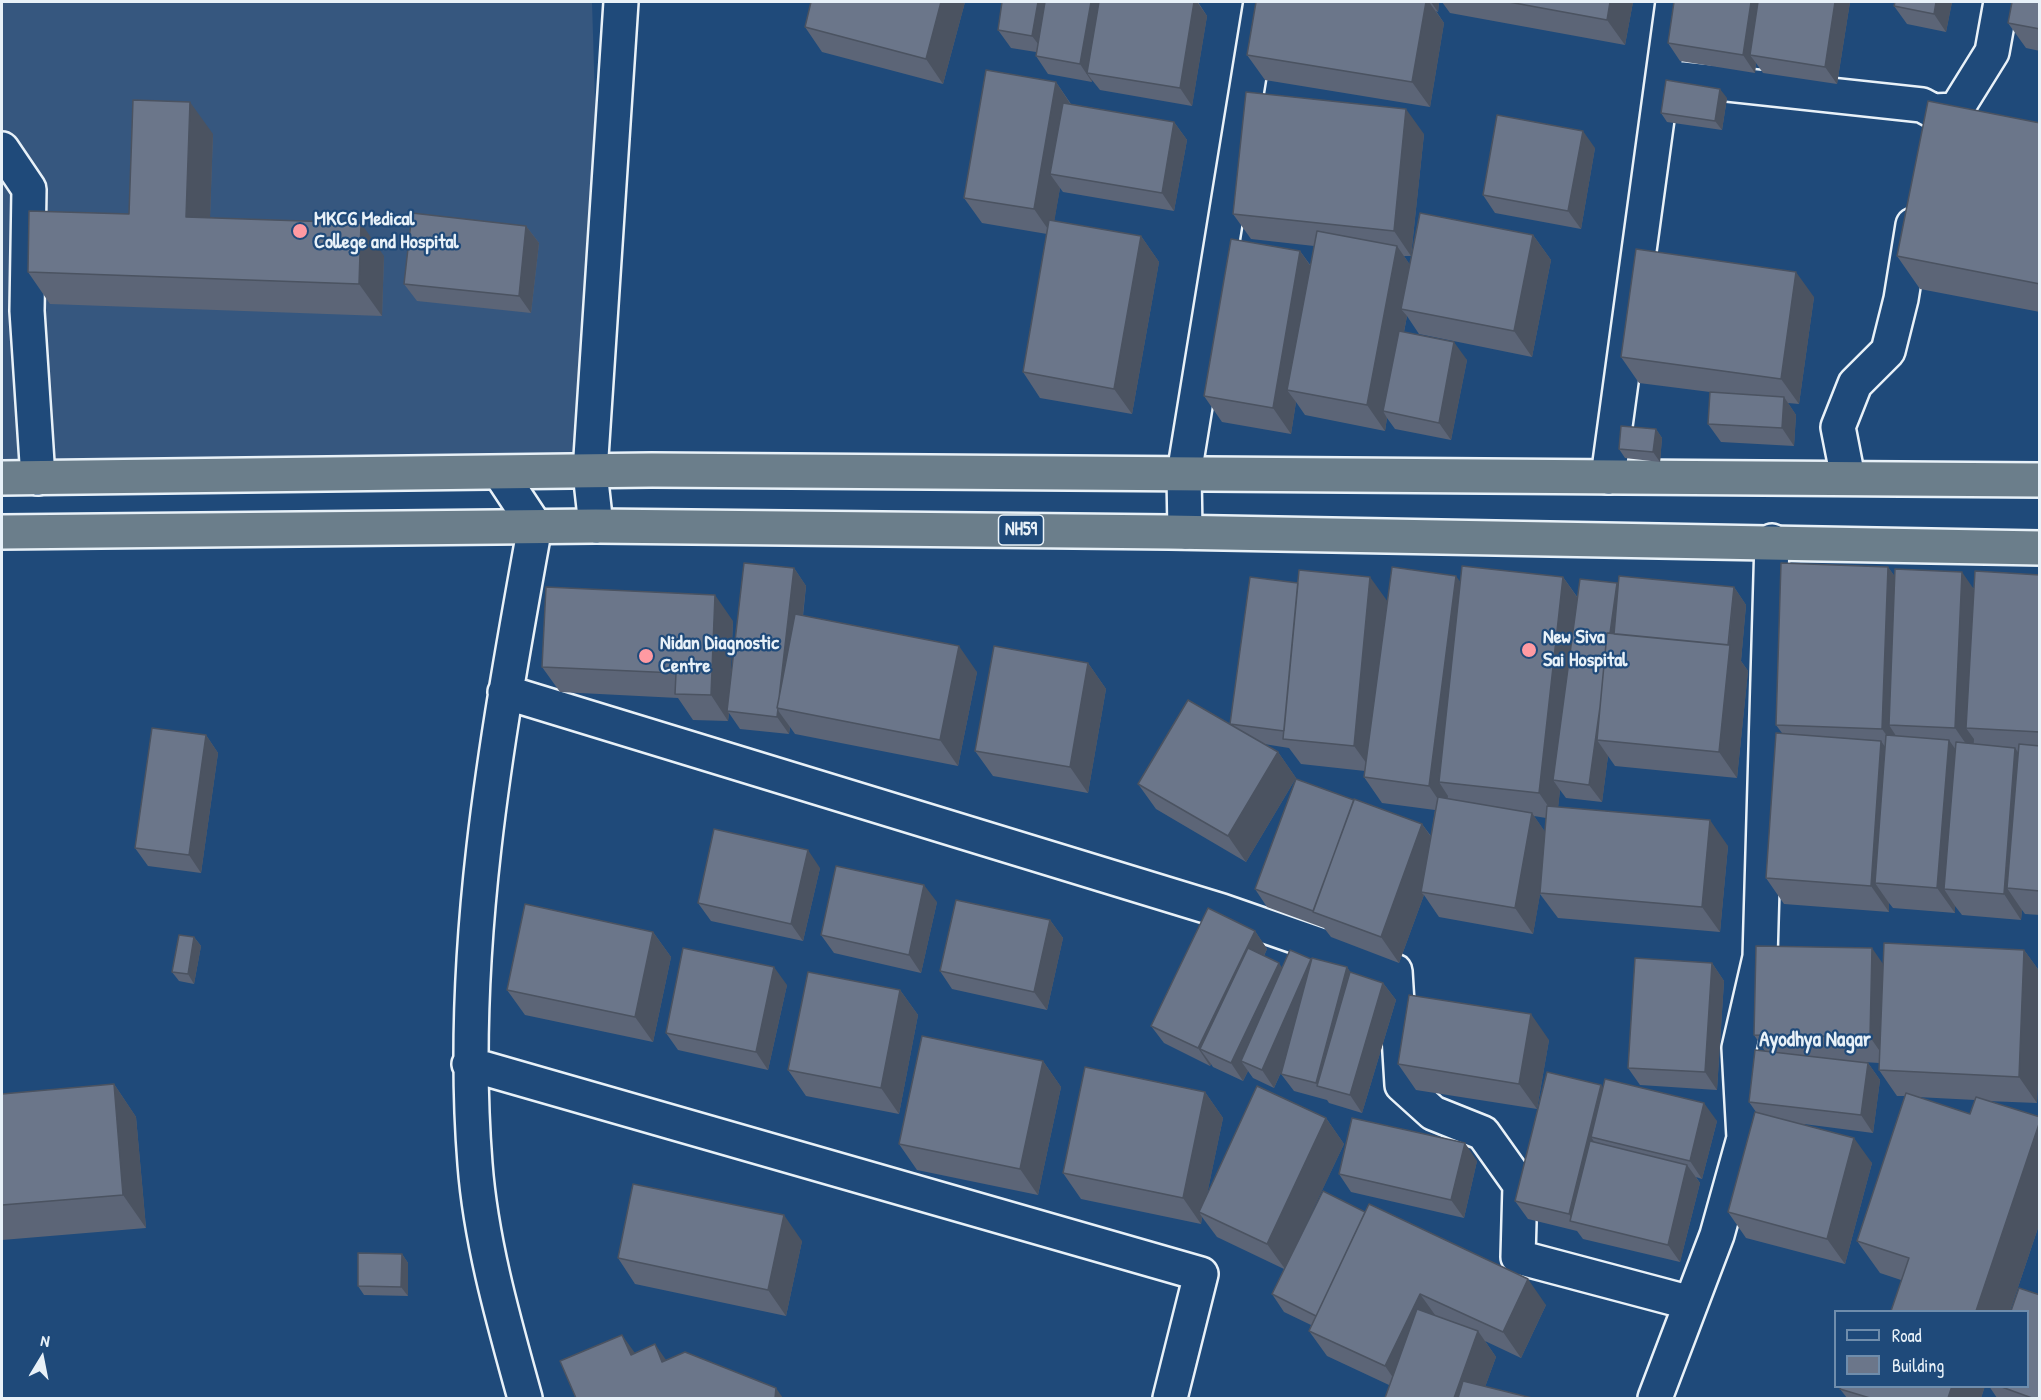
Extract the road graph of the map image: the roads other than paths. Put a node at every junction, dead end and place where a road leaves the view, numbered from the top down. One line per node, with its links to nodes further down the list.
1 (621, 2): 8 (street)
2 (1261, 2): 10 (street)
3 (1674, 2): 5 (street)
4 (2001, 2): 5 (street)
5 (1663, 77): 11 (street)
6 (2, 149): 13 (street)
7 (1919, 193): 14 (street)
8 (590, 472): 9 (highway); 10 (highway); 17 (street)
9 (500, 473): 13 (highway); 16 (street)
10 (1184, 474): 11 (highway); 19 (street)
11 (1608, 477): 14 (highway)
12 (2, 478): 13 (highway)
13 (38, 478)
14 (1848, 478): 15 (highway)
15 (2040, 480)
16 (535, 526): 17 (highway, NH59); 18 (highway, NH59); 22 (street)
17 (596, 526): 19 (highway, NH59)
18 (2, 532)
19 (1185, 532): 20 (highway, NH59)
20 (1772, 541): 21 (highway, NH59); 23 (street)
21 (2040, 548)
22 (505, 692): 25 (street); 26 (street)
23 (1760, 957): 24 (street); 26 (street)
24 (1794, 960)
25 (470, 1064): 27 (street); 28 (street)
26 (1691, 1303): 29 (street)
27 (525, 1398)
28 (1170, 1398)
29 (1655, 1398)

